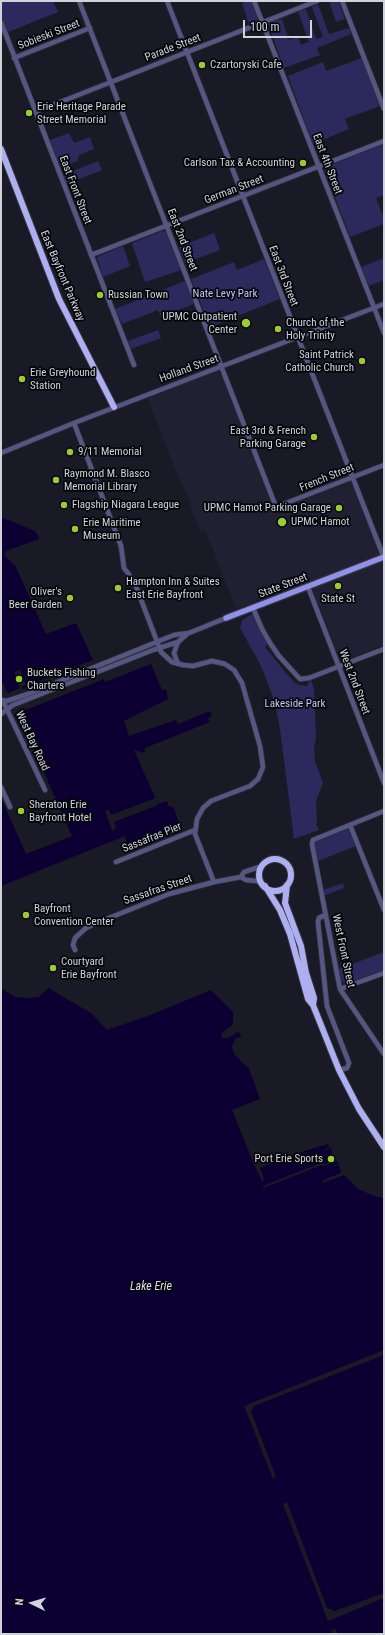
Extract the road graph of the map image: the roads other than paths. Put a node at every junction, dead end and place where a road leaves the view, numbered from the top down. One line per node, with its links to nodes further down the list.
1 (80, 1): 8 (street, East 2nd Street)
2 (167, 1): 9 (street, East 3rd Street)
3 (254, 1): 7 (street, East 4th Street)
4 (317, 1): 7 (street, Parade Street)
5 (342, 1): 12 (street)
6 (1, 22): 10 (street, East Front Street)
7 (263, 22): 9 (street, Parade Street); 16 (street, East 4th Street)
8 (90, 28): 10 (street, Sobieski Street); 11 (street, East 2nd Street)
9 (187, 53): 11 (street, Parade Street); 17 (street, East 3rd Street)
10 (14, 58): 13 (street, East Front Street)
11 (110, 82): 13 (street, Parade Street); 18 (street, East 2nd Street)
12 (384, 109)
13 (35, 112): 19 (street, East Front Street)
14 (384, 141): 16 (street, German Street)
15 (1, 149): 26 (highway, East Bayfront Parkway)
16 (319, 167): 17 (street, German Street); 21 (street, East 4th Street)
17 (243, 196): 18 (street, German Street); 23 (street, East 3rd Street)
18 (167, 226): 19 (street, German Street); 25 (street, East 2nd Street)
19 (91, 256): 24 (street, East Front Street)
20 (384, 304): 21 (street, Holland Street)
21 (374, 308): 22 (street, East 4th Street); 23 (street, Holland Street)
22 (384, 333)
23 (298, 337): 25 (street, Holland Street); 30 (street, East 3rd Street)
24 (134, 365)
25 (222, 367): 26 (street, Holland Street); 31 (street, East 2nd Street)
26 (114, 407): 27 (street, Holland Street)
27 (74, 423): 28 (street, Holland Street); 37 (street)
28 (1, 453)
29 (384, 465): 30 (street, French Street)
30 (353, 477): 31 (street, French Street); 32 (street, East 3rd Street)
31 (276, 507)
32 (384, 558): 33 (main road, State Street)
33 (308, 587): 34 (main road, State Street); 42 (street, West 2nd Street)
34 (253, 608): 35 (main road, State Street); 42 (street)
35 (226, 618): 36 (street, State Street)
36 (189, 633): 37 (street, State Street); 38 (street, State Street)
37 (157, 642): 39 (street); 43 (street, State Street)
38 (178, 642): 39 (street, State Street); 41 (street)
39 (159, 648): 41 (street); 44 (street, State Street)
40 (384, 649): 42 (street)
41 (178, 664): 52 (street)
42 (339, 666): 46 (street, West 2nd Street)
43 (2, 701): 44 (street, West Bay Road)
44 (7, 709): 45 (street, State Street); 48 (street, West Bay Road)
45 (1, 714)
46 (384, 783)
47 (1, 787): 49 (street)
48 (45, 790)
49 (10, 807)
50 (384, 811): 51 (street)
51 (350, 825): 59 (street); 60 (street, West Front Street)
52 (195, 830): 53 (street, Sassafras Pier); 56 (street)
53 (116, 862)
54 (262, 866): 55 (street, Sassafras Street); 57 (highway); 58 (highway)
55 (241, 876): 56 (street, Sassafras Street); 57 (street)
56 (214, 882): 61 (street, Sassafras Street)
57 (264, 885): 58 (highway); 64 (highway)
58 (288, 885): 64 (highway)
59 (384, 910)
60 (326, 915): 63 (street, West Front Street); 66 (street)
61 (74, 950)
62 (384, 973): 63 (street)
63 (340, 989): 65 (street, West Front Street)
64 (313, 1005): 66 (highway)
65 (384, 1054)
66 (339, 1070): 67 (highway)
67 (384, 1147)

